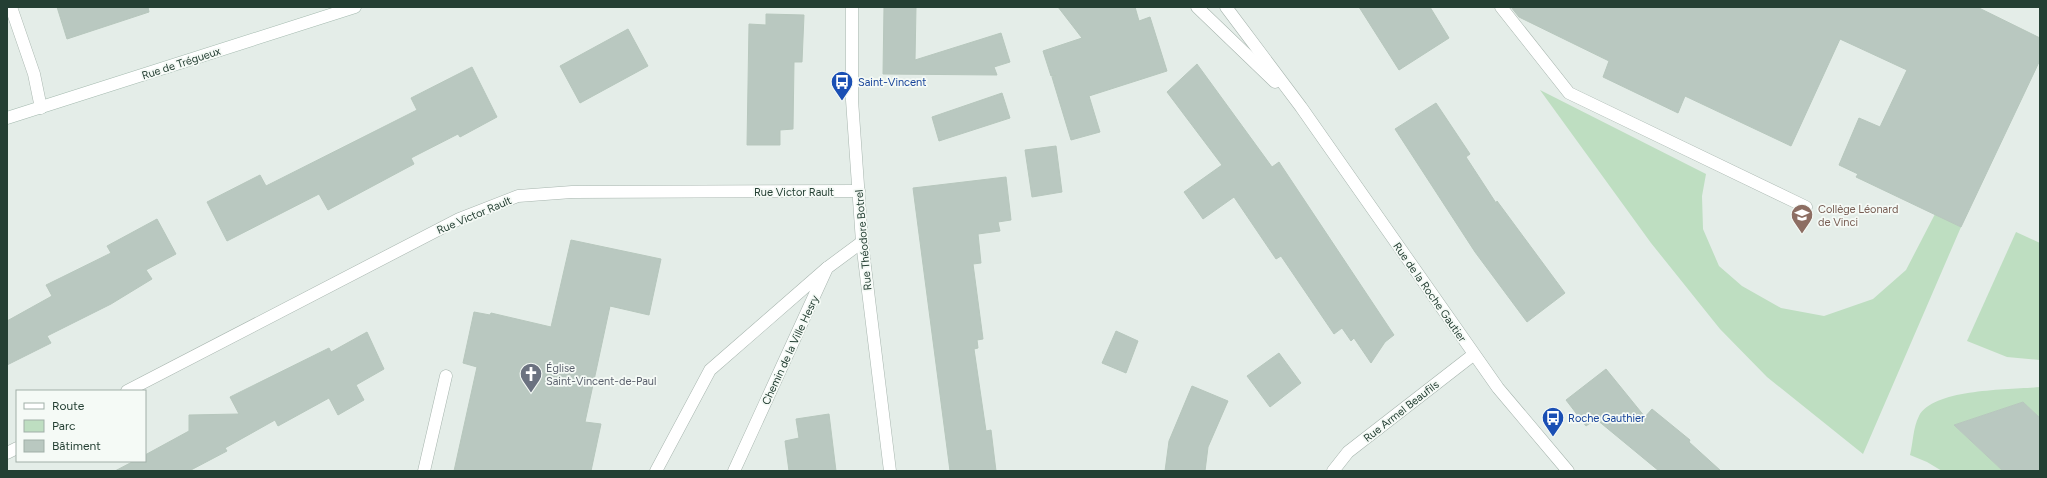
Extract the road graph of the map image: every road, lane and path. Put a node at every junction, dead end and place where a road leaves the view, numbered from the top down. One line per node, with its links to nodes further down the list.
1 (11, 7): 8 (street)
2 (355, 7): 8 (street, Rue de Trégueux)
3 (852, 7): 10 (street, Rue Théodore Botrel)
4 (1197, 7): 7 (street)
5 (1226, 7): 7 (street)
6 (1500, 7): 11 (street)
7 (1301, 106): 14 (street, Rue de la Roche Gautier)
8 (41, 108): 9 (street, Rue de Trégueux)
9 (7, 118)
10 (859, 191): 12 (street, Rue Théodore Botrel); 16 (street, Rue Victor Rault)
11 (1806, 207)
12 (862, 242): 13 (street, Chemin de la Ville Hesry); 22 (street, Rue Théodore Botrel)
13 (827, 268): 20 (street); 21 (street, Chemin de la Ville Hesry)
14 (1473, 355): 23 (street, Rue Armel Beaufils); 24 (street, Rue de la Roche Gautier)
15 (446, 376): 19 (street)
16 (129, 390)
17 (16, 448): 18 (street)
18 (7, 453)
19 (424, 471)
20 (656, 471)
21 (734, 471)
22 (890, 471)
23 (1333, 471)
24 (1568, 471)

